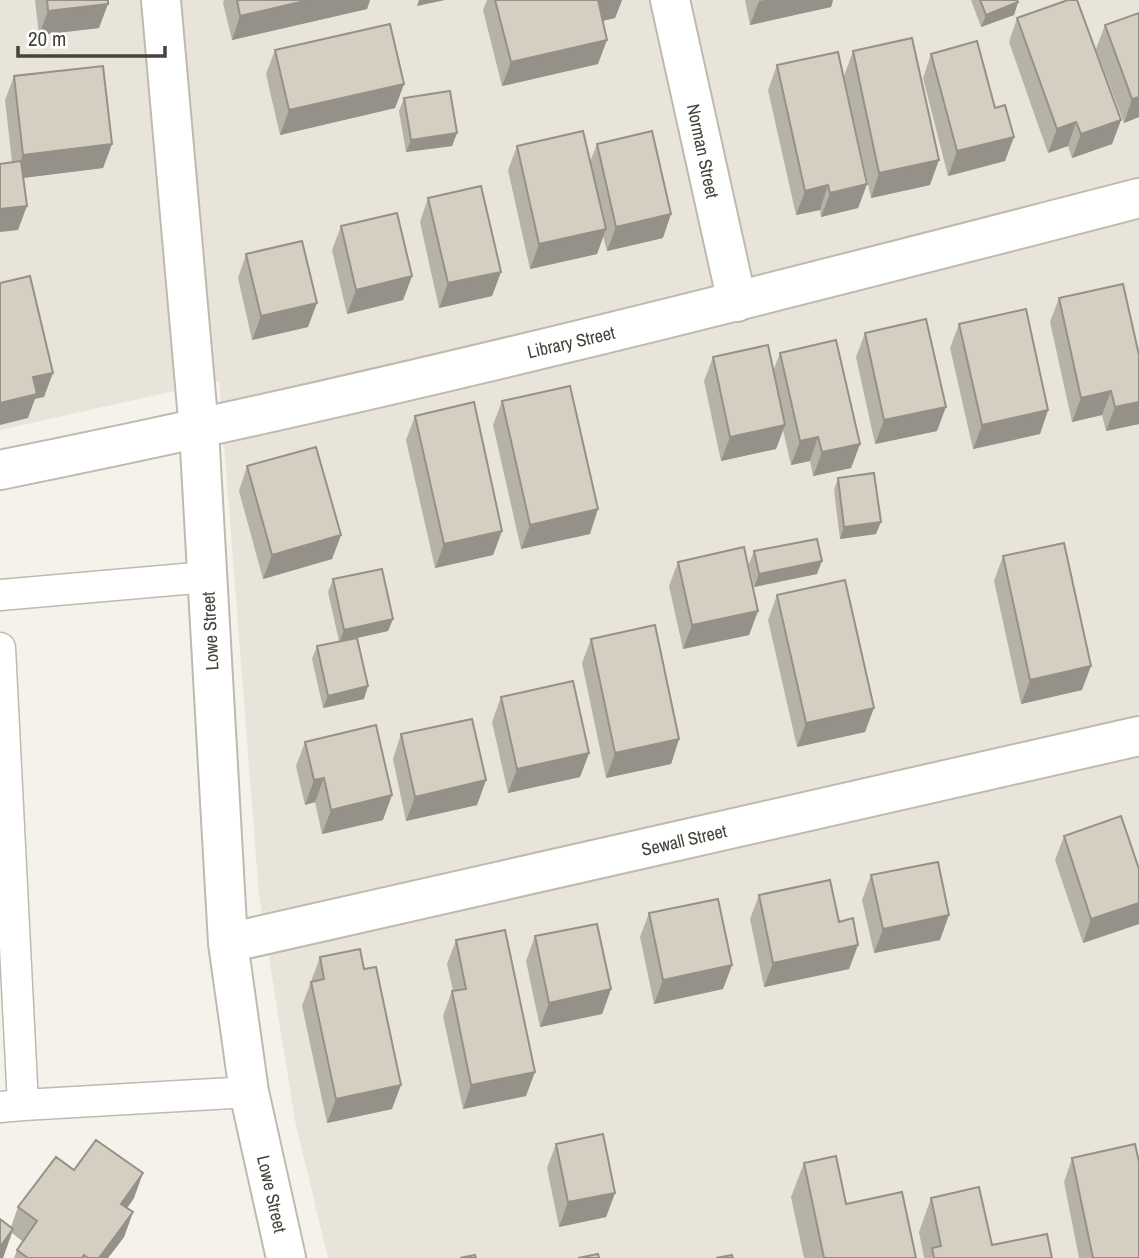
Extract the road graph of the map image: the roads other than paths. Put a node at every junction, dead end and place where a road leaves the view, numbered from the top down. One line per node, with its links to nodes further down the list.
1 (161, 0): 5 (street, Lowe Street)
2 (670, 0): 4 (street, Norman Street)
3 (1139, 198): 4 (street, Library Street)
4 (737, 302): 5 (street, Library Street)
5 (200, 430): 6 (street, Library Street); 7 (street, Lowe Street)
6 (0, 471)
7 (207, 577): 8 (lane); 11 (street, Lowe Street)
8 (0, 595)
9 (0, 649): 13 (lane)
10 (1139, 736): 11 (street, Sewall Street)
11 (228, 943): 12 (street, Lowe Street)
12 (249, 1092): 13 (lane); 14 (street, Lowe Street)
13 (12, 1106)
14 (286, 1258)

